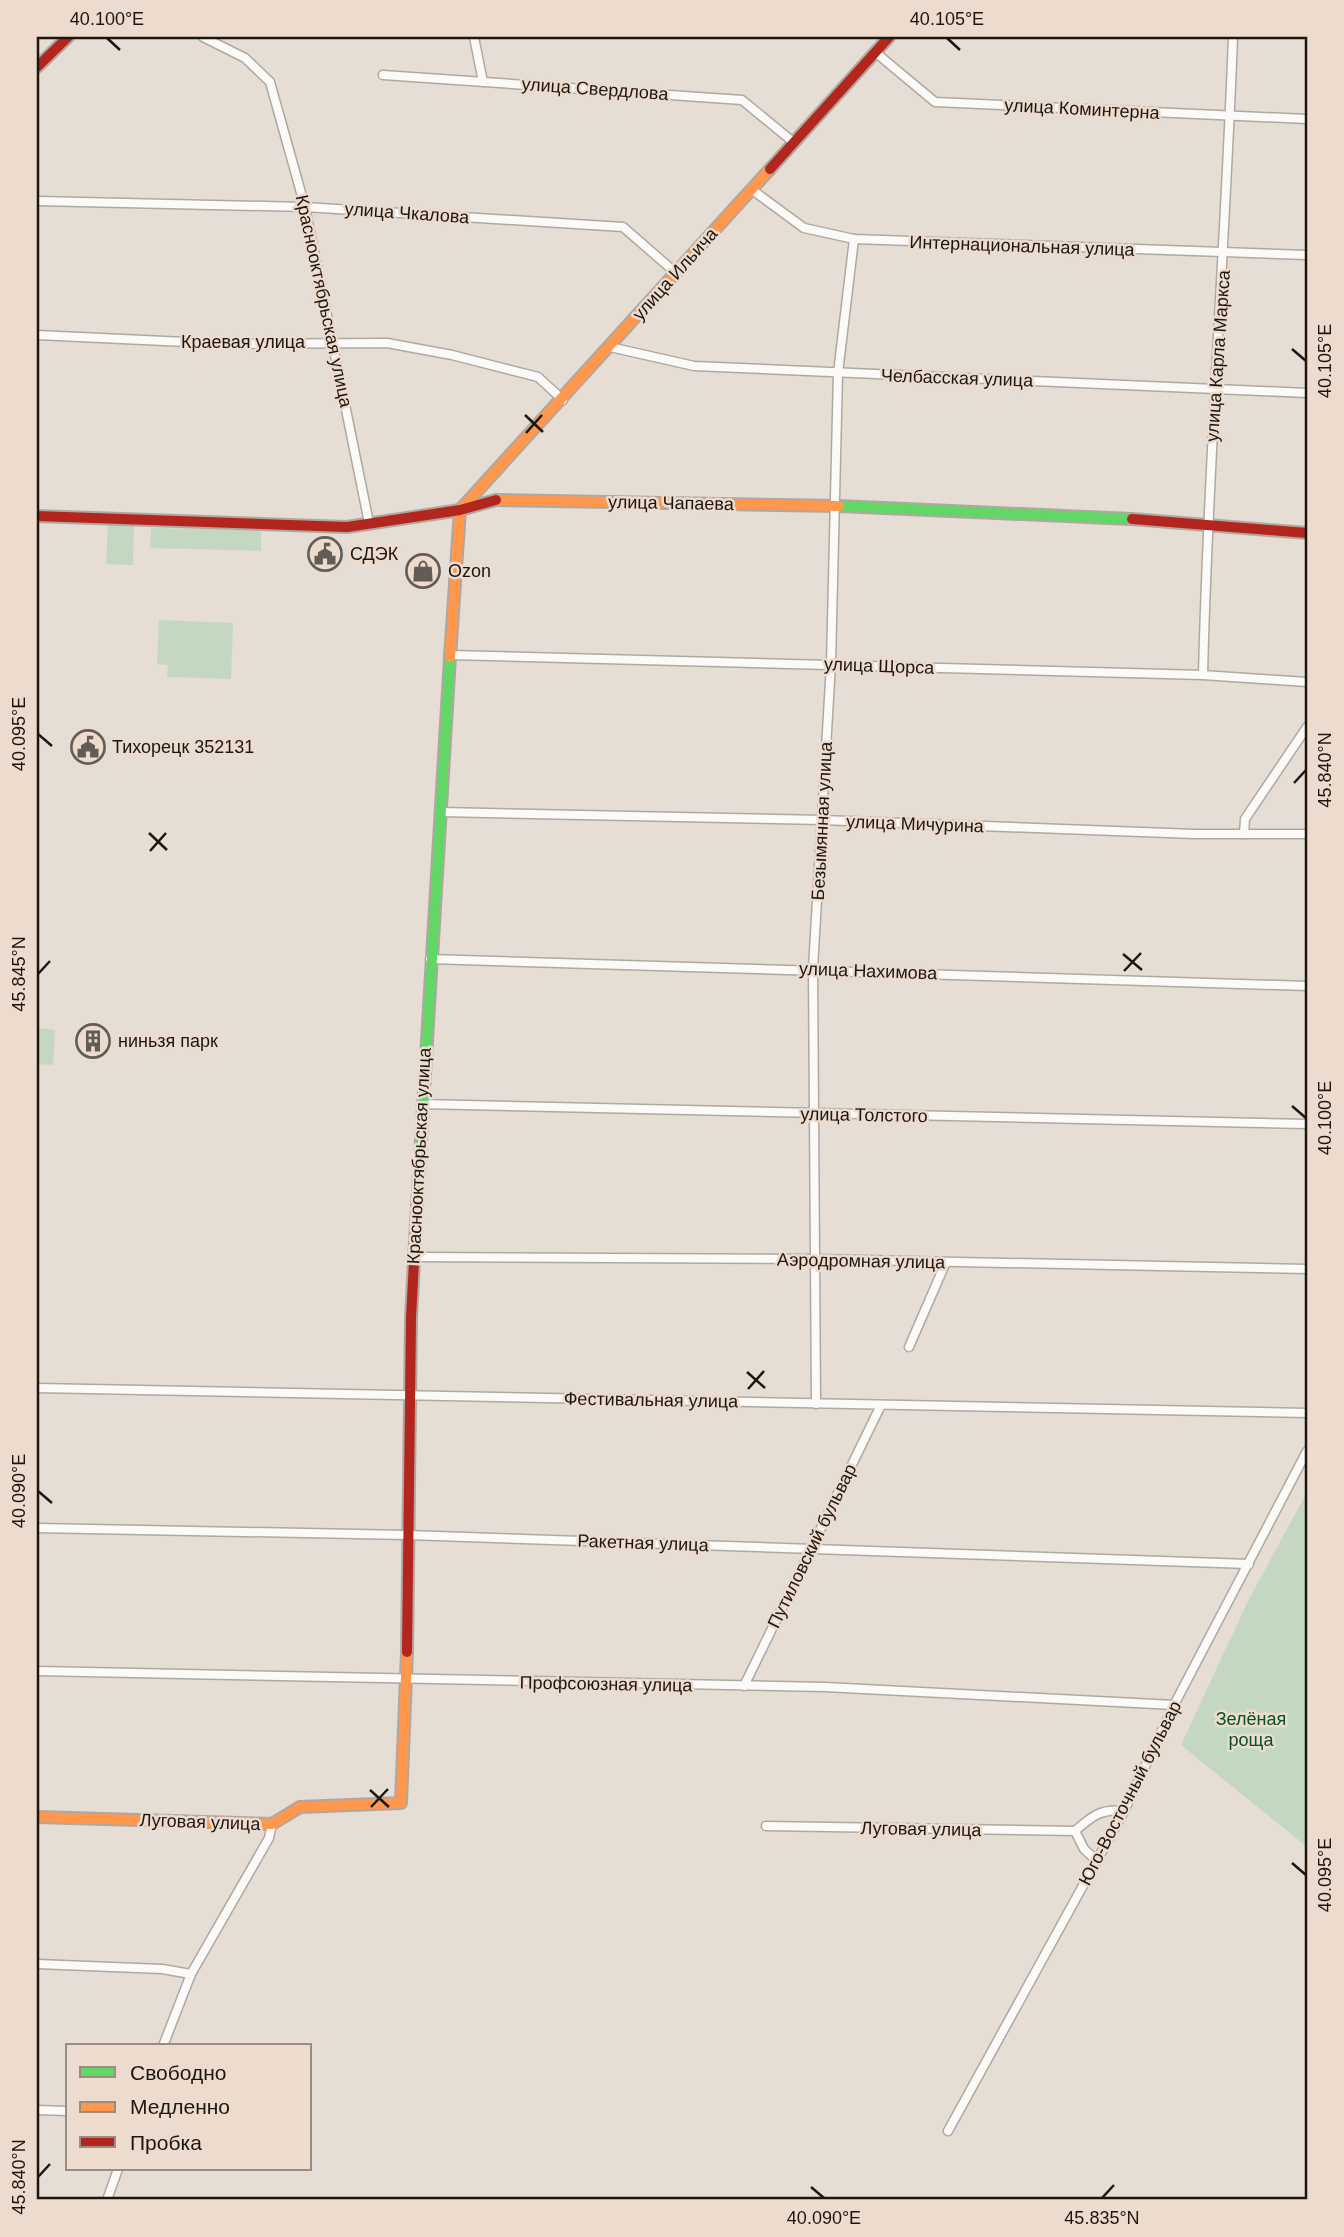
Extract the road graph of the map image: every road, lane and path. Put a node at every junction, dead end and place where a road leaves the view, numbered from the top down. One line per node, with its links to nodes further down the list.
1 (68, 37): 7 (street)
2 (203, 37): 15 (street, Краснооктябрьская улица)
3 (474, 37): 9 (street)
4 (889, 37): 6 (street, улица Ильича)
5 (1233, 37): 10 (street, улица Карла Маркса)
6 (875, 52): 10 (street, улица Коминтерна); 12 (street, улица Ильича)
7 (37, 66)
8 (383, 75): 9 (street, улица Свердлова)
9 (482, 82): 12 (street, улица Свердлова)
10 (1230, 117): 11 (street, улица Коминтерна); 17 (street, улица Карла Маркса)
11 (1307, 119)
12 (792, 141): 13 (street, улица Ильича)
13 (751, 189): 16 (street, Интернациональная улица); 19 (street, улица Ильича)
14 (37, 201): 15 (street, улица Чкалова)
15 (305, 206): 19 (street, улица Чкалова); 21 (street, Краснооктябрьская улица)
16 (854, 239): 17 (street, Интернациональная улица); 23 (street, Безымянная улица)
17 (1224, 254): 18 (street, Интернациональная улица); 24 (street, улица Карла Маркса)
18 (1307, 255)
19 (676, 273): 22 (street, улица Ильича)
20 (37, 335): 21 (street, Краевая улица)
21 (334, 341): 26 (street, Краевая улица); 30 (street, Краснооктябрьская улица)
22 (610, 346): 23 (street, Челбасская улица); 26 (street, улица Ильича)
23 (838, 373): 24 (street, Челбасская улица); 27 (street, Безымянная улица)
24 (1217, 387): 25 (street, Челбасская улица); 31 (street, улица Карла Маркса)
25 (1307, 393)
26 (563, 400): 28 (street, улица Ильича)
27 (835, 506): 28 (street, улица Чапаева); 31 (street, улица Чапаева); 34 (street, Безымянная улица)
28 (460, 510): 30 (street, улица Чапаева); 33 (street, Краснооктябрьская улица)
29 (37, 516): 30 (street, улица Чапаева)
30 (369, 523)
31 (1206, 523): 32 (street, улица Чапаева); 35 (street, улица Карла Маркса)
32 (1307, 533)
33 (450, 655): 34 (street, улица Щорса); 38 (street, Краснооктябрьская улица)
34 (831, 664): 35 (street, улица Щорса); 39 (street, Безымянная улица)
35 (1203, 675): 36 (street, улица Щорса)
36 (1307, 682)
37 (1307, 727): 40 (street)
38 (440, 812): 39 (street, улица Мичурина); 42 (street, Краснооктябрьская улица)
39 (822, 820): 40 (street, улица Мичурина); 43 (street, Безымянная улица)
40 (1244, 834): 41 (street, улица Мичурина)
41 (1307, 834)
42 (430, 959): 43 (street, улица Нахимова); 45 (street, Краснооктябрьская улица)
43 (813, 968): 44 (street, улица Нахимова); 46 (street, Безымянная улица)
44 (1307, 986)
45 (421, 1104): 46 (street, улица Толстого); 48 (street, Краснооктябрьская улица)
46 (813, 1114): 47 (street, улица Толстого); 49 (street, Безымянная улица)
47 (1307, 1124)
48 (414, 1256): 49 (street, Аэродромная улица); 54 (street, Краснооктябрьская улица)
49 (814, 1259): 50 (street, Аэродромная улица); 55 (street, Безымянная улица)
50 (946, 1262): 51 (street, Аэродромная улица); 52 (street)
51 (1307, 1269)
52 (909, 1347)
53 (37, 1388): 54 (street, Фестивальная улица)
54 (410, 1395): 55 (street, Фестивальная улица); 60 (street, Краснооктябрьская улица)
55 (816, 1404): 56 (street, Фестивальная улица)
56 (881, 1405): 57 (street, Фестивальная улица); 61 (street, Путиловский бульвар)
57 (1307, 1413)
58 (1307, 1451): 62 (street, Юго-Восточный бульвар)
59 (37, 1528): 60 (street, Ракетная улица)
60 (407, 1535): 61 (street, Ракетная улица); 64 (street, Краснооктябрьская улица)
61 (812, 1548): 62 (street, Ракетная улица); 65 (street, Путиловский бульвар)
62 (1248, 1564): 66 (street, Юго-Восточный бульвар)
63 (37, 1671): 64 (street, Профсоюзная улица)
64 (407, 1681): 65 (street, Профсоюзная улица); 67 (street, Краснооктябрьская улица)
65 (744, 1686): 66 (street, Профсоюзная улица)
66 (1174, 1705): 68 (street, Юго-Восточный бульвар)
67 (401, 1803): 70 (street, Луговая улица)
68 (1124, 1811): 72 (street); 73 (street, Юго-Восточный бульвар)
69 (37, 1817): 70 (street, Луговая улица)
70 (272, 1824): 75 (street)
71 (766, 1826): 72 (street, Луговая улица)
72 (1075, 1831): 73 (street)
73 (1097, 1861): 79 (street, Юго-Восточный бульвар)
74 (37, 1964): 75 (street)
75 (191, 1974): 76 (street)
76 (164, 2044)
77 (37, 2110): 78 (street)
78 (66, 2111)
79 (948, 2132)
80 (118, 2170): 81 (street)
81 (107, 2200)

